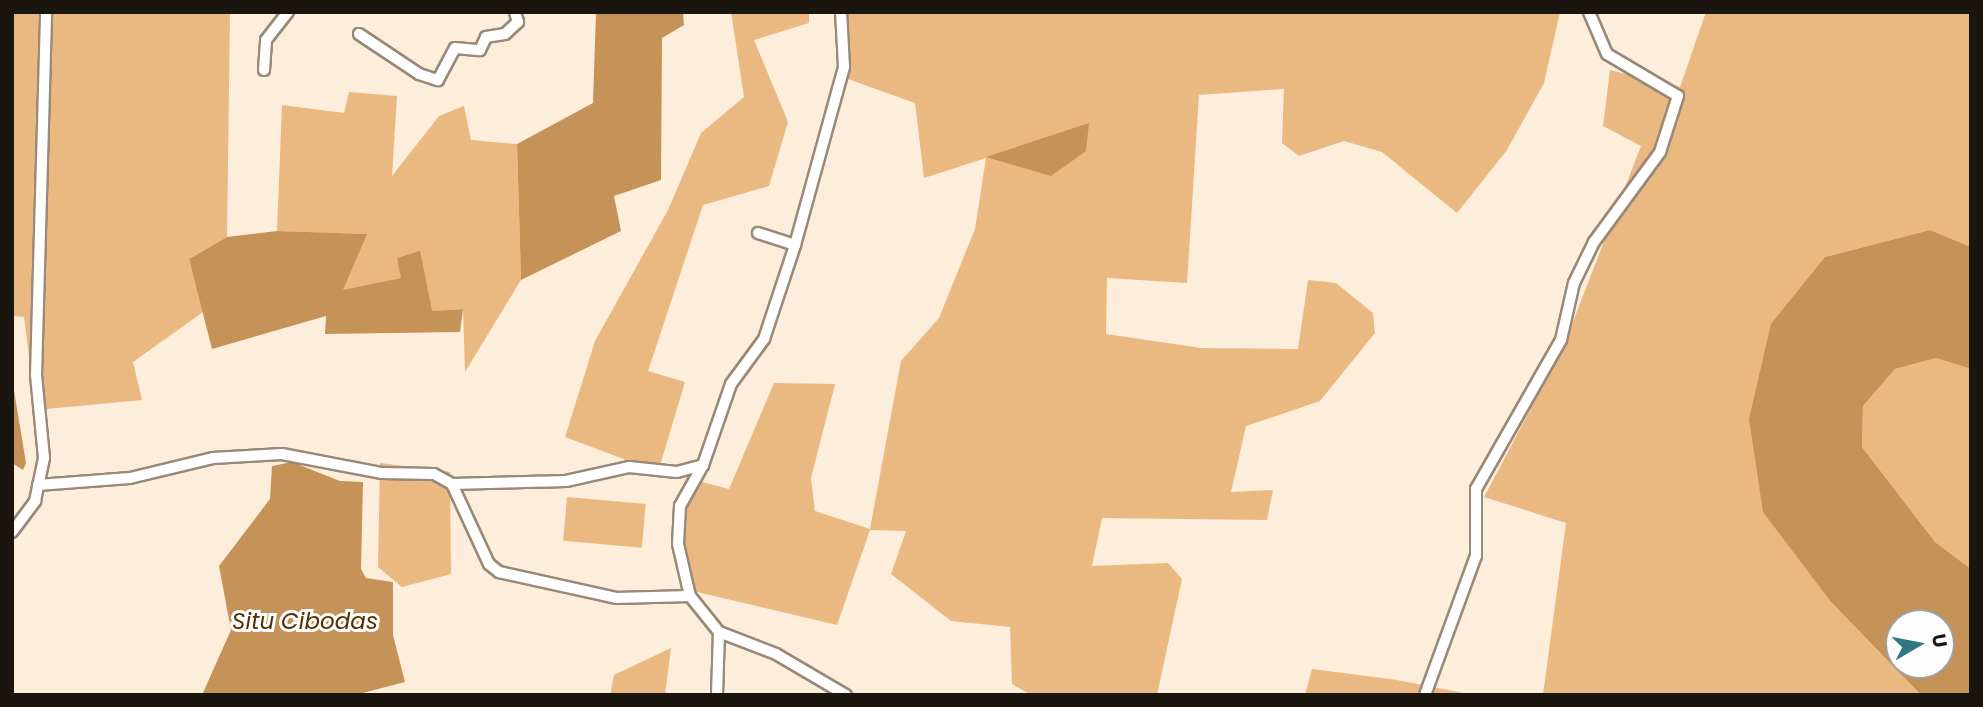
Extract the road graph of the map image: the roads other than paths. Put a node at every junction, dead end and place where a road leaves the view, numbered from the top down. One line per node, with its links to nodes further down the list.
1 (47, 12): 12 (street)
2 (288, 12): 7 (street)
3 (515, 12): 6 (street)
4 (841, 12): 9 (street)
5 (1589, 12): 18 (street)
6 (359, 33)
7 (264, 70)
8 (758, 233): 9 (street)
9 (795, 245): 10 (street)
10 (703, 465): 11 (street); 14 (street)
11 (452, 484): 12 (street); 14 (street)
12 (38, 485): 13 (street)
13 (12, 532)
14 (690, 596): 15 (street)
15 (719, 632): 16 (street); 17 (street)
16 (717, 695)
17 (846, 695)
18 (1425, 695)

